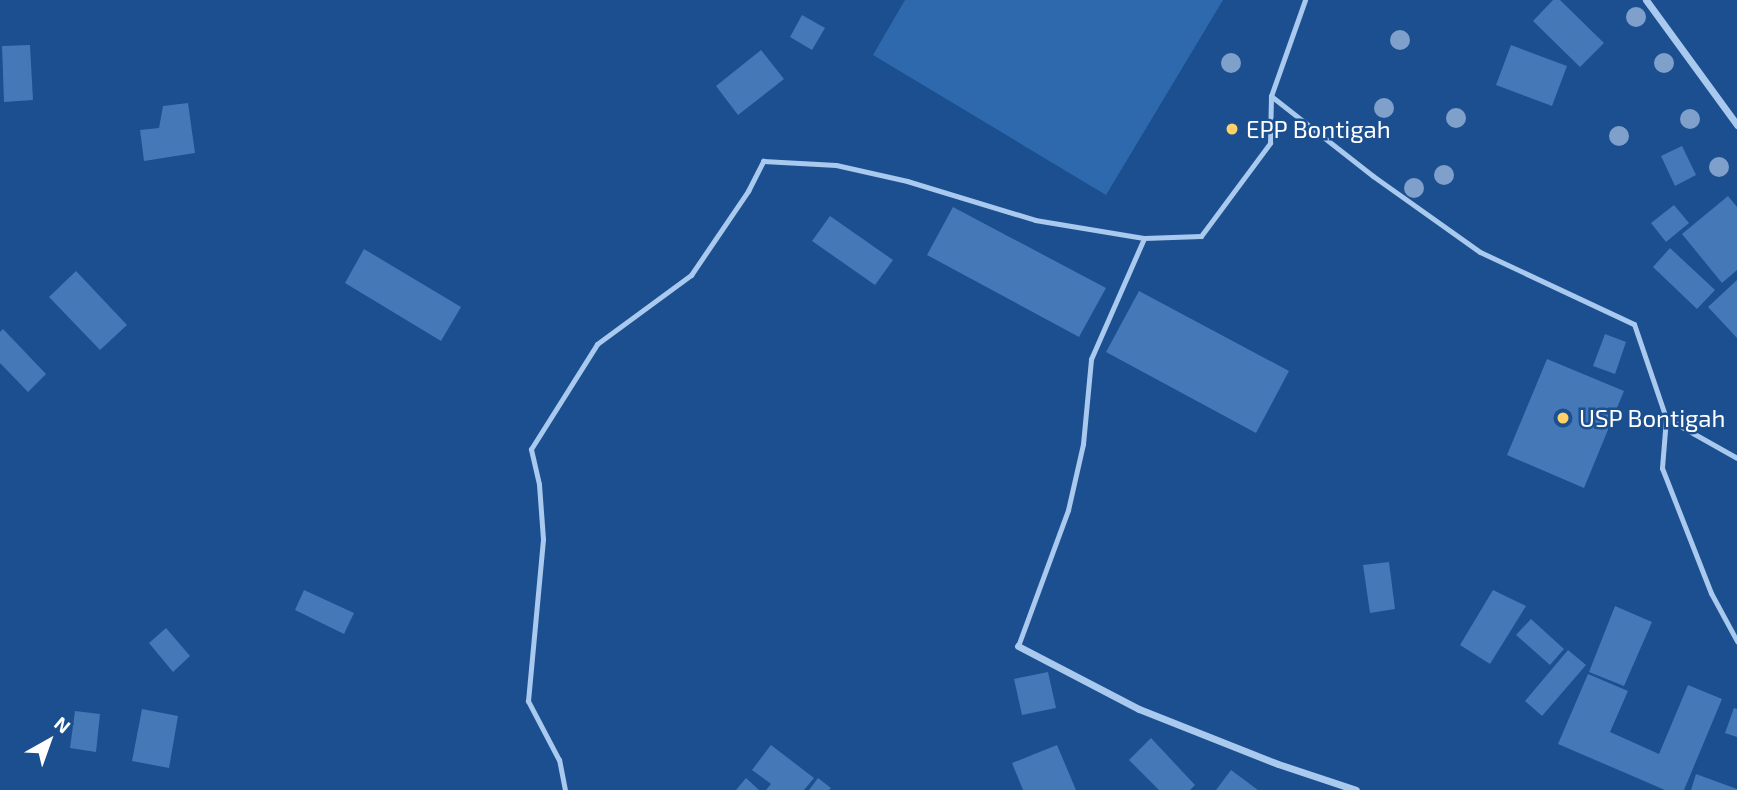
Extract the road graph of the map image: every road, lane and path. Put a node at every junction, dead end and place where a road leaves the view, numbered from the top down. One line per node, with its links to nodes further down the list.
1 (1305, 0): 3 (lane)
2 (1646, 0): 4 (street)
3 (1270, 96): 5 (lane); 6 (lane)
4 (1737, 125)
5 (1144, 238): 9 (lane); 10 (lane)
6 (1666, 418): 7 (lane); 8 (lane)
7 (1737, 458)
8 (1737, 642)
9 (1018, 646): 11 (street)
10 (565, 790)
11 (1356, 790)

